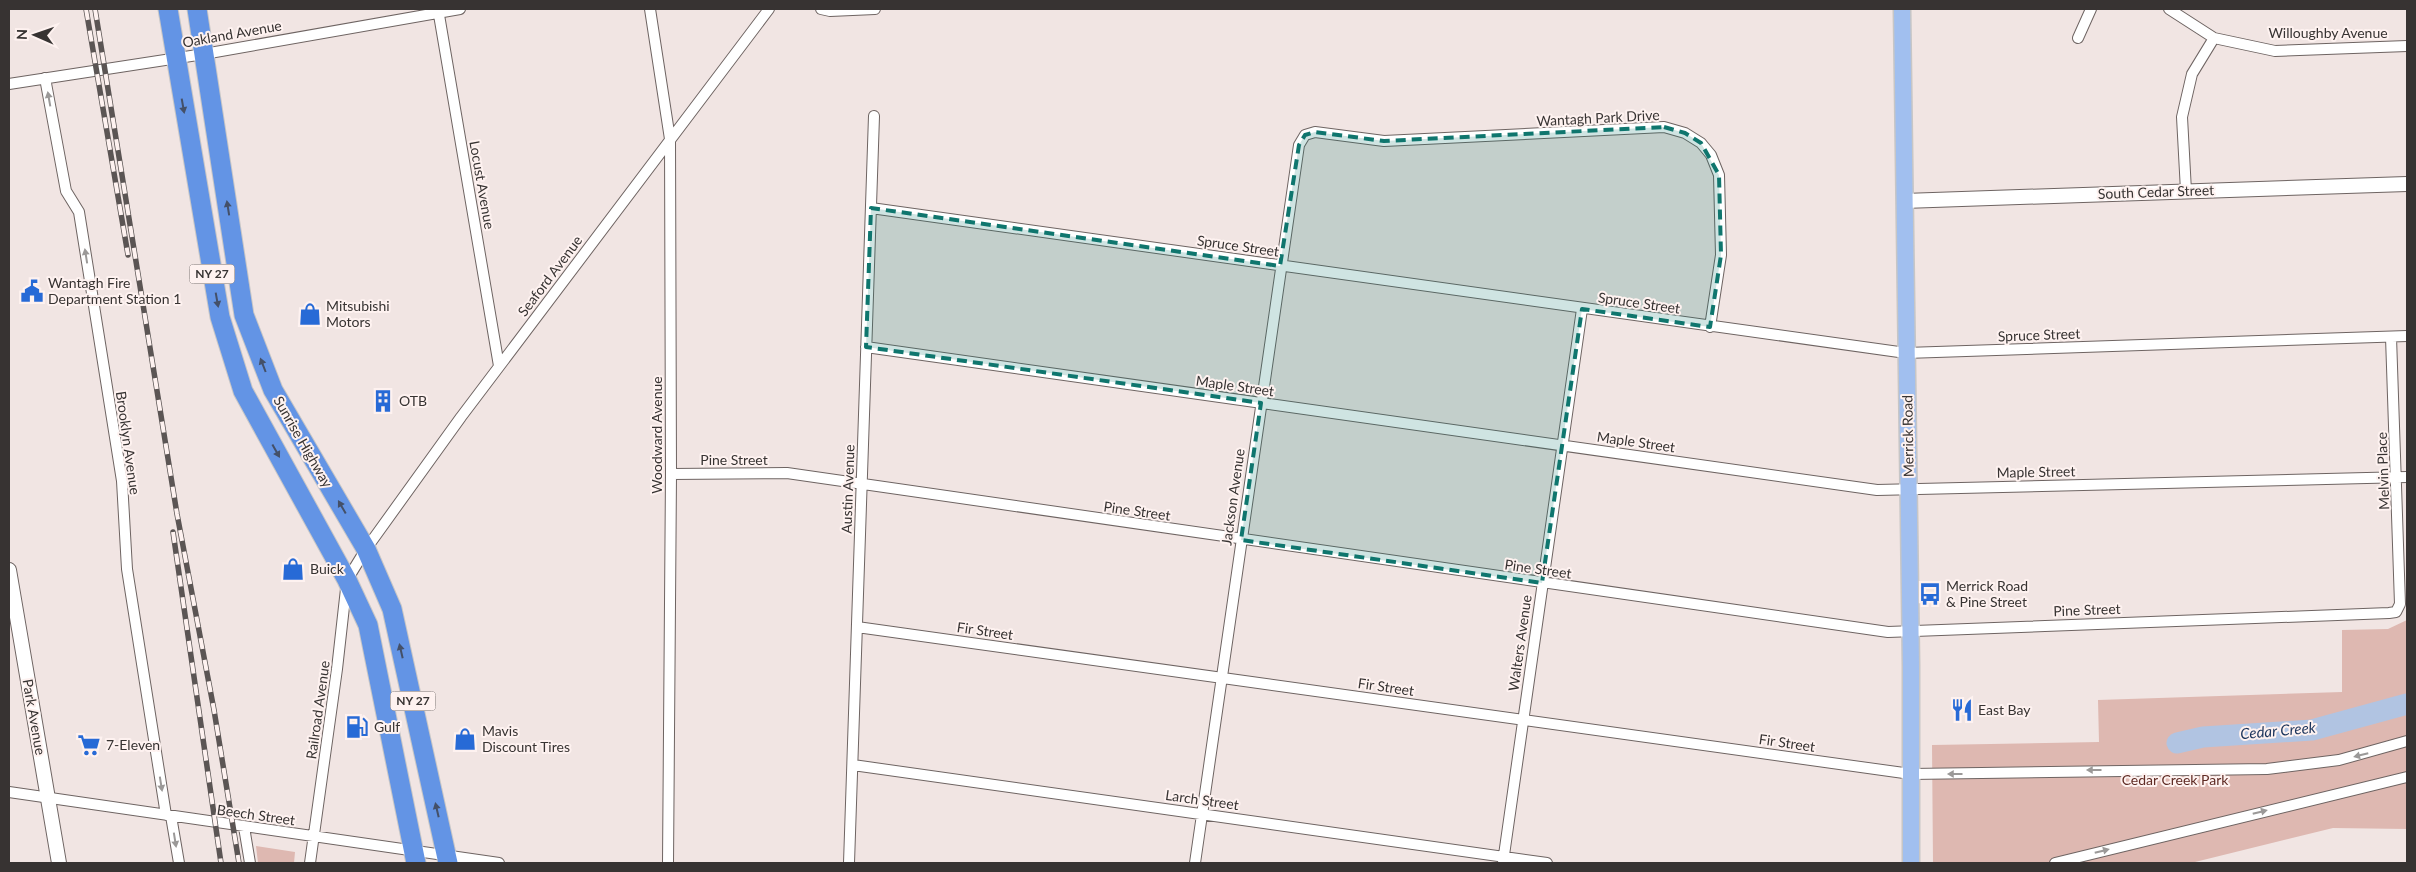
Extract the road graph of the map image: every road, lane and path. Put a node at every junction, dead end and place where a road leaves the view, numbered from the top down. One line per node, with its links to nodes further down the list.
1 (168, 9): 16 (highway, Sunrise Highway / NY 27)
2 (197, 9): 15 (highway, Sunrise Highway / NY 27)
3 (460, 9): 11 (street, Oakland Avenue)
4 (650, 9): 21 (street, Woodward Avenue)
5 (769, 9): 21 (street, Seaford Avenue)
6 (821, 9): 7 (street)
7 (875, 9)
8 (1902, 9): 24 (main road, Merrick Road)
9 (2091, 9): 12 (street)
10 (2169, 9): 13 (street, Willoughby Avenue)
11 (438, 11): 15 (street, Oakland Avenue); 33 (street, Locust Avenue)
12 (2078, 38)
13 (2214, 38): 14 (street, Willoughby Avenue); 23 (street)
14 (2407, 46)
15 (204, 54): 16 (street, Oakland Avenue); 41 (highway, Sunrise Highway / NY 27, one-way to 15)
16 (175, 58): 17 (street, Oakland Avenue); 43 (highway, Sunrise Highway / NY 27, one-way to 43)
17 (46, 78): 18 (street, Oakland Avenue); 58 (street, Brooklyn Avenue)
18 (9, 84)
19 (874, 116): 25 (street, Austin Avenue)
20 (1305, 136): 26 (street, Jackson Avenue); 28 (street, Wantagh Park Drive)
21 (670, 139): 33 (street, Seaford Avenue); 36 (street, Woodward Avenue)
22 (2407, 184): 23 (street, South Cedar Street)
23 (2186, 191): 24 (street, South Cedar Street)
24 (1904, 201): 32 (main road, Merrick Road)
25 (871, 208): 26 (street, Spruce Street); 31 (street, Austin Avenue)
26 (1280, 266): 27 (street, Spruce Street); 34 (street, Jackson Avenue)
27 (1582, 309): 28 (street, Spruce Street); 35 (street, Walters Avenue)
28 (1710, 327): 32 (street, Spruce Street)
29 (2407, 336): 30 (street, Spruce Street)
30 (2391, 337): 32 (street, Spruce Street); 37 (street, Melvin Place)
31 (866, 347): 34 (street, Maple Street); 38 (street, Austin Avenue)
32 (1906, 353): 39 (main road, Merrick Road)
33 (499, 366): 41 (street, Seaford Avenue)
34 (1261, 403): 35 (street, Maple Street); 40 (street, Jackson Avenue)
35 (1562, 446): 39 (street, Maple Street); 44 (street, Walters Avenue)
36 (671, 474): 38 (street, Pine Street); 69 (street, Woodward Avenue)
37 (2402, 477): 39 (street, Maple Street); 45 (street, Melvin Place)
38 (862, 486): 40 (street, Pine Street); 47 (street, Austin Avenue)
39 (1908, 489): 48 (main road, Merrick Road)
40 (1241, 540): 44 (street, Pine Street); 49 (street, Jackson Avenue)
41 (362, 556): 43 (street, Railroad Avenue); 62 (highway, Sunrise Highway / NY 27, one-way to 41)
42 (9, 570): 46 (street, Park Avenue)
43 (347, 580): 60 (street, Railroad Avenue); 61 (highway, Sunrise Highway / NY 27)
44 (1542, 583): 48 (street, Pine Street); 50 (street, Walters Avenue)
45 (2400, 604): 48 (street, Pine Street)
46 (13, 626): 56 (street, Park Avenue)
47 (857, 627): 49 (street, Fir Street); 52 (street, Austin Avenue)
48 (1910, 632): 53 (main road, Merrick Road)
49 (1222, 677): 50 (street, Fir Street); 57 (street, Jackson Avenue)
50 (1523, 720): 53 (street, Fir Street); 63 (street, Walters Avenue)
51 (2407, 741): 53 (street, Fir Street, one-way to 53)
52 (853, 764): 57 (street, Larch Street); 70 (street, Austin Avenue)
53 (1911, 774): 73 (main road, Merrick Road)
54 (2407, 776): 74 (street, one-way to 54)
55 (9, 792): 56 (street, Beech Street)
56 (48, 798): 58 (street, Beech Street); 64 (street, Park Avenue)
57 (1202, 814): 63 (street, Larch Street); 71 (street, Jackson Avenue)
58 (169, 816): 59 (street, Beech Street); 65 (street, Brooklyn Avenue, one-way to 65)
59 (244, 827): 60 (street, Beech Street); 66 (street)
60 (314, 837): 61 (street, Beech Street); 67 (street, Railroad Avenue)
61 (415, 857): 62 (street, Beech Street)
62 (448, 860): 68 (street, Beech Street)
63 (1503, 860): 72 (street, Larch Street)
64 (59, 863)
65 (179, 863)
66 (250, 863)
67 (310, 863)
68 (499, 863)
69 (668, 863)
70 (849, 863)
71 (1195, 863)
72 (1547, 863)
73 (1911, 863)
74 (2055, 863)

